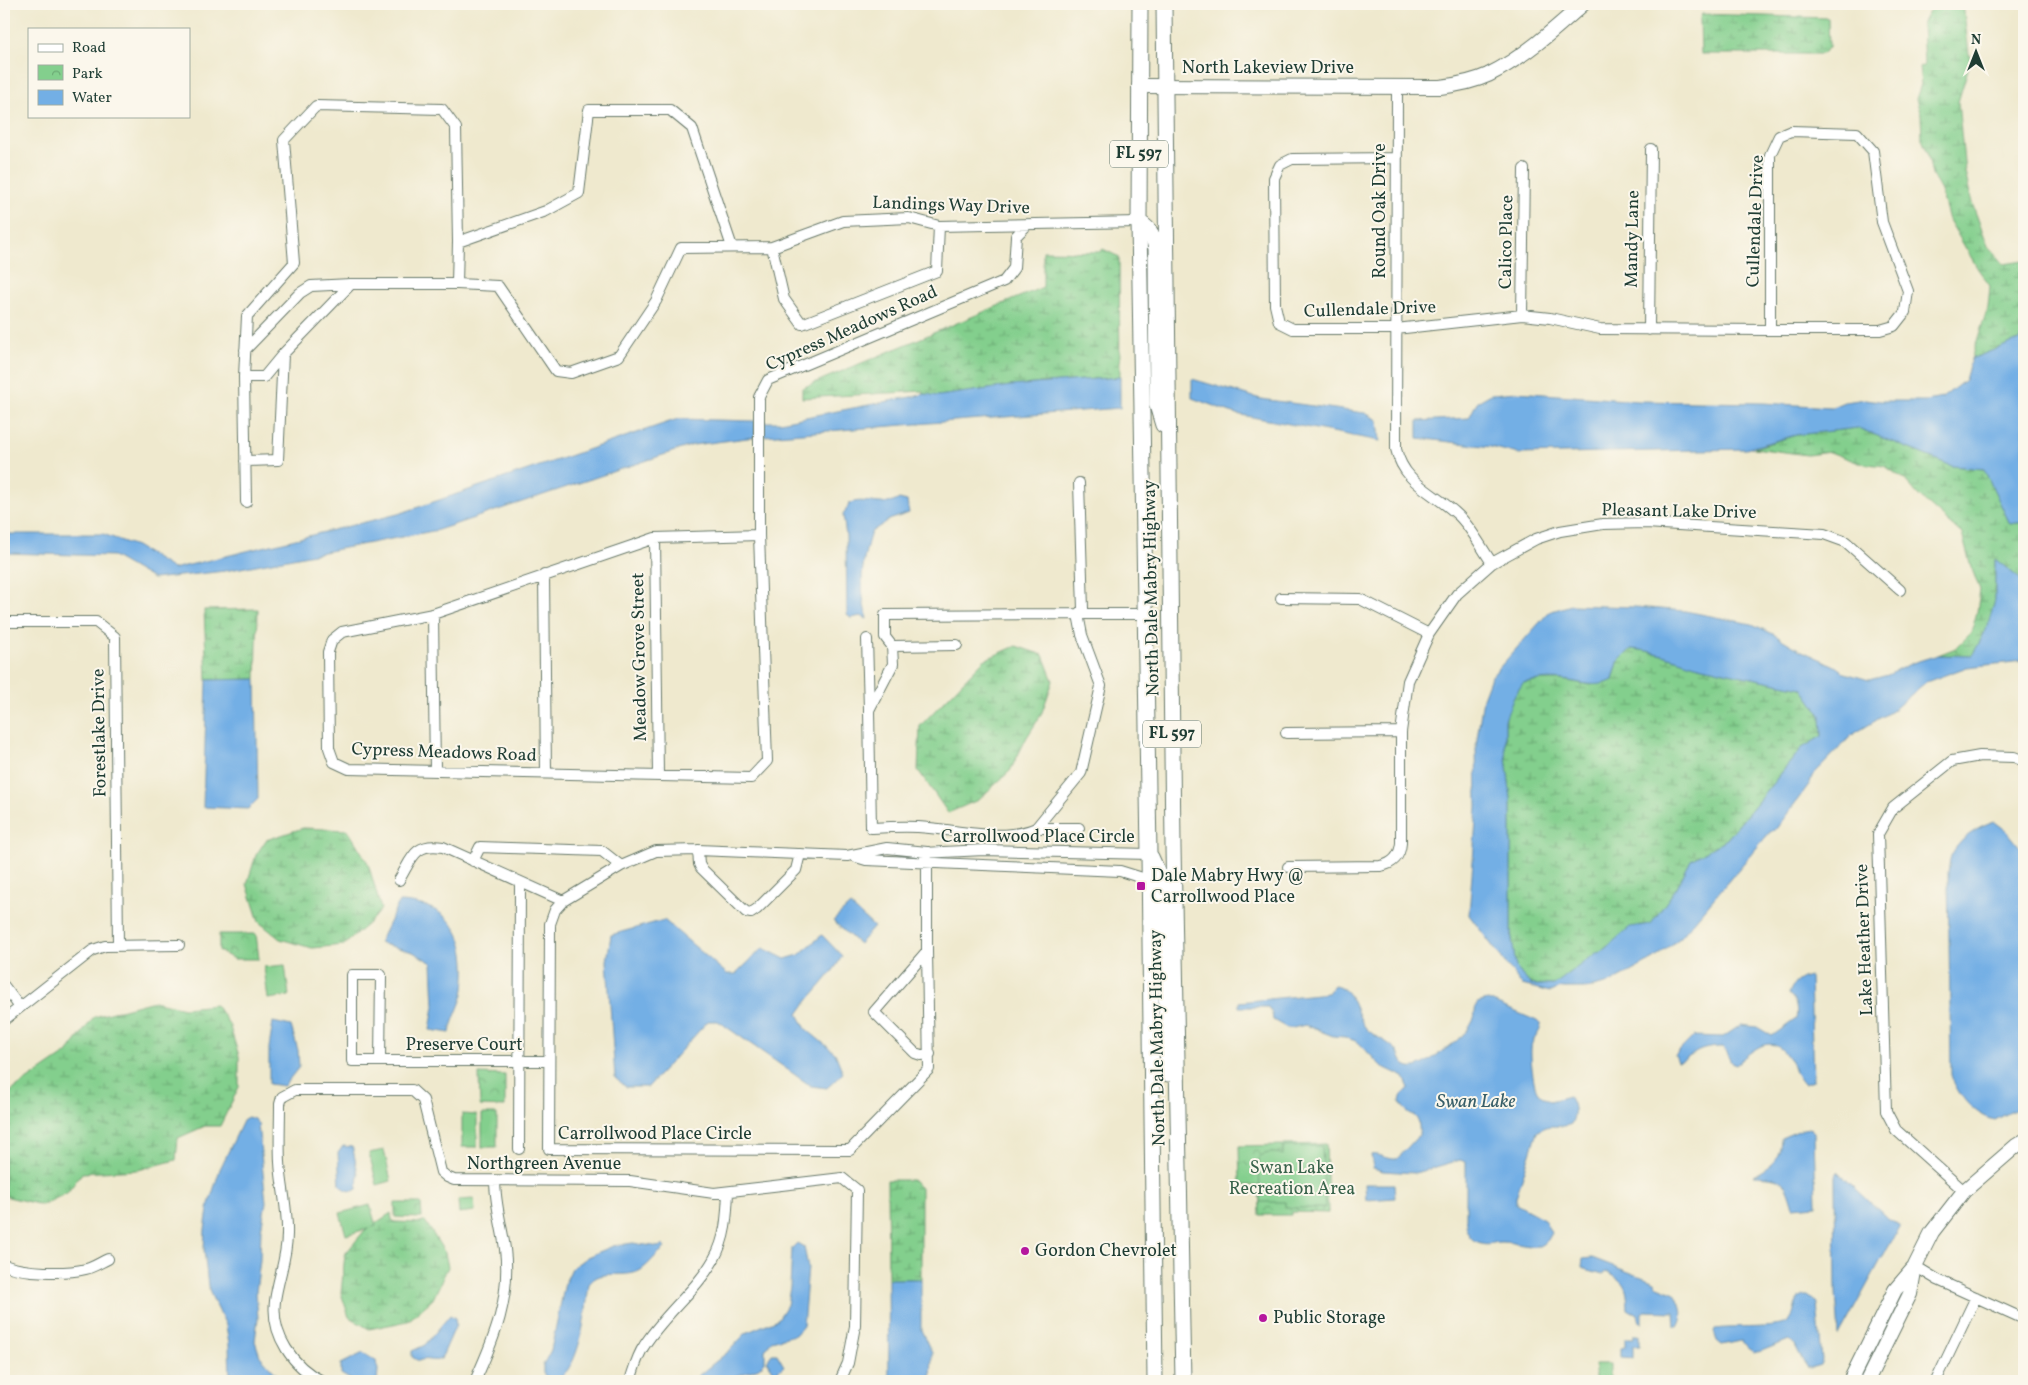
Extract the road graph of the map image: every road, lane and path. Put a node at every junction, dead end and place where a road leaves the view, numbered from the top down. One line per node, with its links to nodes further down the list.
1 (1140, 4): 4 (main road, North Dale Mabry Highway / FL 597)
2 (1164, 4): 5 (main road, North Dale Mabry Highway / FL 597)
3 (1583, 4): 6 (street, North Lakeview Drive)
4 (1139, 86): 5 (street, North Lakeview Drive); 10 (main road, North Dale Mabry Highway / FL 597)
5 (1164, 87): 6 (street, North Lakeview Drive); 25 (main road, North Dale Mabry Highway / FL 597)
6 (1397, 87): 8 (street, Round Oak Drive)
7 (1650, 149): 20 (street, Mandy Lane)
8 (1396, 158): 19 (street, Round Oak Drive); 19 (street, Cullendale Drive)
9 (1524, 169): 18 (street, Calico Place)
10 (1139, 222): 11 (street, Landings Way Drive); 25 (main road); 37 (main road, North Dale Mabry Highway / FL 597)
11 (1027, 225): 12 (street, Landings Way Drive); 29 (street, Cypress Meadows Road)
12 (939, 226): 15 (street, Landings Way Drive); 15 (street)
13 (458, 242): 14 (street); 17 (street); 22 (street)
14 (732, 247): 15 (street, Landings Way Drive); 17 (street, Landings Way Drive)
15 (772, 247)
16 (351, 284): 17 (street, Landings Way Drive); 22 (street, Landings Way Drive); 23 (street)
17 (457, 284)
18 (1522, 315): 19 (street, Cullendale Drive); 20 (street, Cullendale Drive)
19 (1396, 329): 31 (street, Round Oak Drive)
20 (1649, 330): 21 (street, Cullendale Drive)
21 (1770, 330): 21 (street, Cullendale Drive)
22 (245, 350): 24 (street)
23 (283, 354): 24 (street); 26 (street)
24 (244, 377): 26 (street)
25 (1169, 442): 79 (main road, North Dale Mabry Highway / FL 597)
26 (245, 461): 28 (street)
27 (1079, 483): 36 (street)
28 (246, 502)
29 (759, 535): 30 (street, Cypress Meadows Road); 49 (street, Cypress Meadows Road)
30 (655, 538): 32 (street, Cypress Meadows Road); 49 (street, Meadow Grove Street)
31 (1492, 562): 33 (street, Pleasant Lake Drive); 39 (street, Pleasant Lake Drive)
32 (544, 575): 35 (street, Cypress Meadows Road); 48 (street)
33 (1900, 590)
34 (1282, 598): 39 (street)
35 (433, 614): 47 (street); 47 (street, Cypress Meadows Road)
36 (1078, 614): 37 (street); 42 (street); 50 (street)
37 (1145, 614): 57 (main road, North Dale Mabry Highway / FL 597)
38 (4, 622): 69 (street, Forestlake Drive)
39 (1429, 634): 44 (street, Pleasant Lake Drive)
40 (867, 639): 43 (street)
41 (957, 644): 42 (street)
42 (892, 646): 43 (street)
43 (869, 710): 52 (street)
44 (1401, 732): 45 (street); 64 (street, Pleasant Lake Drive)
45 (1286, 733)
46 (2024, 761): 84 (street, Lake Heather Drive)
47 (435, 771): 48 (street, Cypress Meadows Road)
48 (546, 773): 49 (street, Cypress Meadows Road)
49 (658, 775)
50 (1036, 828): 51 (street); 52 (street)
51 (1079, 828)
52 (984, 834): 54 (street)
53 (698, 850): 56 (street, Carrollwood Place Circle); 56 (street); 62 (street, Carrollwood Place Circle)
54 (984, 850): 55 (street, Carrollwood Place Circle); 59 (street, Carrollwood Place Circle); 61 (street)
55 (1061, 852): 57 (street, Carrollwood Place Circle); 63 (street)
56 (800, 854): 58 (street, Carrollwood Place Circle)
57 (1149, 854): 66 (main road, North Dale Mabry Highway / FL 597); 79 (main road)
58 (847, 856): 59 (street); 59 (street, Carrollwood Place Circle)
59 (927, 857): 61 (street); 71 (street, Carrollwood Place Circle)
60 (473, 861): 62 (street); 65 (street); 67 (street)
61 (987, 864): 63 (street)
62 (621, 866): 68 (street, Carrollwood Place Circle)
63 (1061, 867): 66 (street)
64 (1288, 867)
65 (399, 880)
66 (1149, 880): 95 (main road, North Dale Mabry Highway / FL 597)
67 (520, 882): 68 (street); 77 (street)
68 (563, 901): 78 (street, Carrollwood Place Circle)
69 (118, 945): 70 (street); 73 (street)
70 (179, 945)
71 (927, 951): 75 (street, Carrollwood Place Circle); 75 (street)
72 (4, 986): 73 (street)
73 (19, 1006): 74 (street)
74 (4, 1020)
75 (930, 1054): 78 (street, Carrollwood Place Circle)
76 (380, 1061): 76 (street, Preserve Court); 77 (street, Preserve Court)
77 (520, 1061): 78 (street, Preserve Court); 81 (street)
78 (549, 1061)
79 (1178, 1111): 96 (main road, North Dale Mabry Highway / FL 597)
80 (2024, 1142): 84 (street)
81 (519, 1149)
82 (495, 1180): 83 (street, Northgreen Avenue); 90 (street, Northgreen Avenue); 92 (street)
83 (728, 1192): 93 (street); 94 (street, Northgreen Avenue)
84 (1964, 1192): 87 (street)
85 (108, 1259): 86 (street)
86 (4, 1265)
87 (1916, 1266): 88 (street); 97 (street); 98 (street)
88 (1976, 1297): 89 (street); 99 (street)
89 (2024, 1319)
90 (306, 1378): 91 (street, Northgreen Avenue)
91 (322, 1381)
92 (476, 1381)
93 (630, 1381)
94 (840, 1381)
95 (1155, 1381)
96 (1183, 1381)
97 (1850, 1381)
98 (1866, 1381)
99 (1936, 1381)

